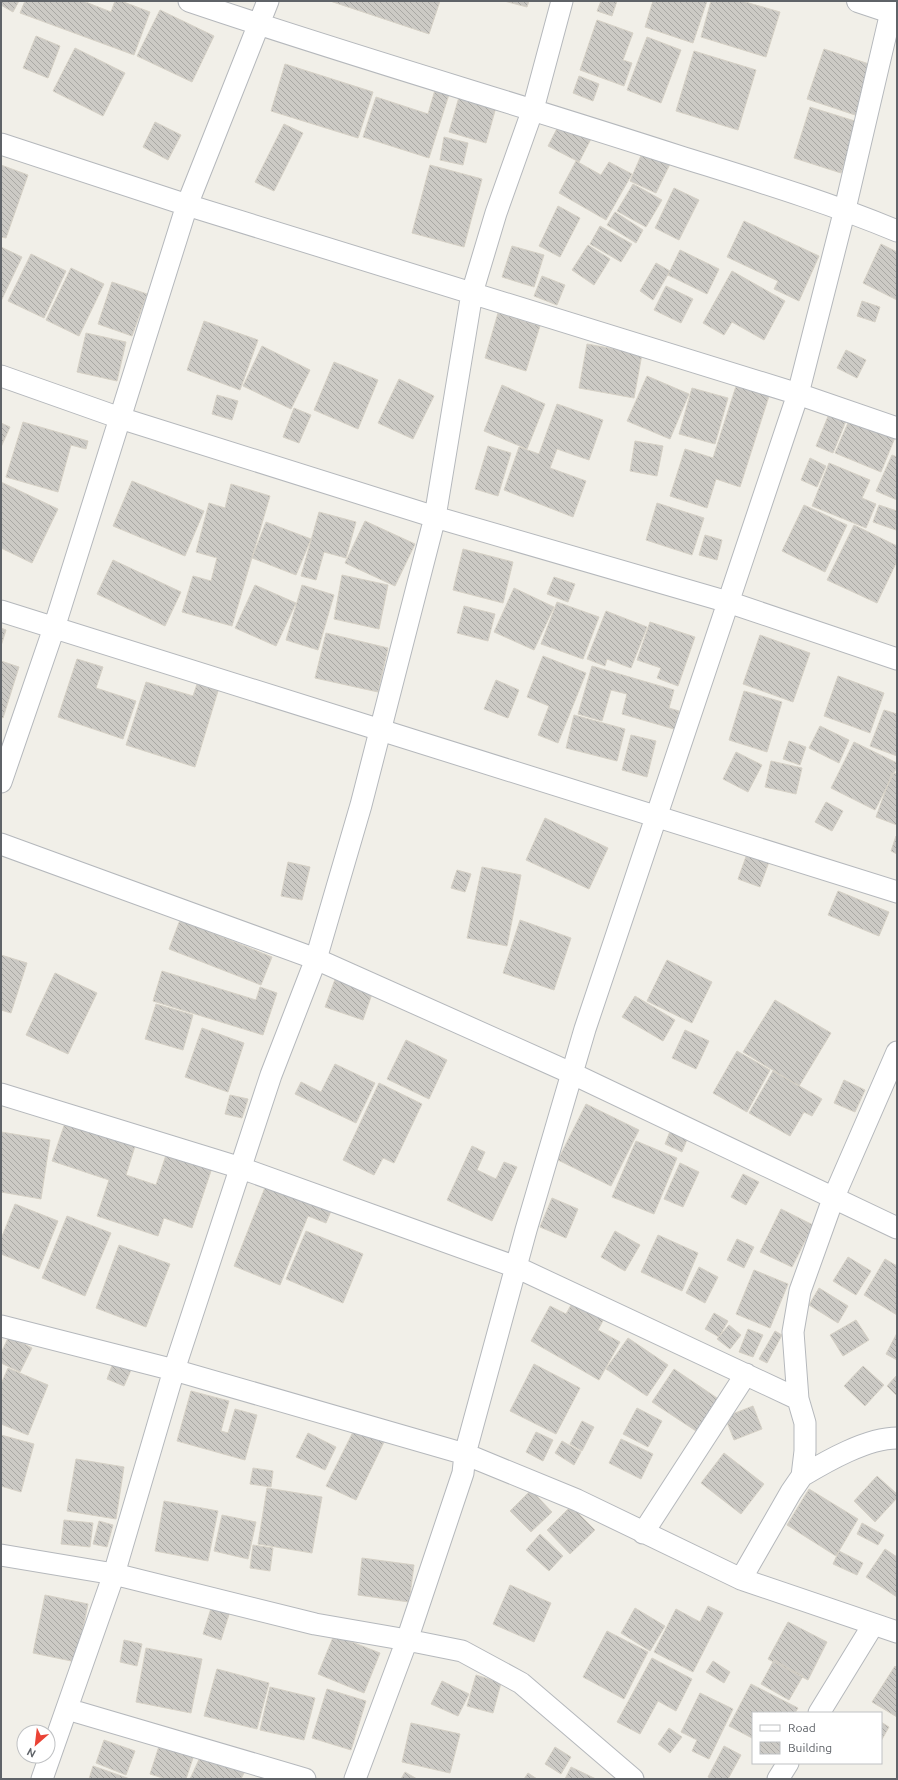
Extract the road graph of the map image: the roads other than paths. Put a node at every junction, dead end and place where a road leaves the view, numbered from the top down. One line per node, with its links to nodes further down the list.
1 (189, 1): 6 (street)
2 (268, 1): 6 (street)
3 (562, 1): 7 (street)
4 (858, 1): 5 (street)
5 (892, 9): 10 (street)
6 (259, 25): 7 (street); 9 (street)
7 (533, 109): 10 (street); 12 (street)
8 (1, 144): 9 (street)
9 (187, 205): 12 (street); 15 (street)
10 (845, 209): 11 (street); 14 (street)
11 (897, 231)
12 (472, 293): 14 (street); 17 (street)
13 (1, 376): 15 (street)
14 (798, 394): 16 (street); 18 (street)
15 (120, 418): 17 (street); 20 (street)
16 (897, 428)
17 (435, 516): 18 (street); 22 (street)
18 (728, 602): 21 (street); 24 (street)
19 (1, 611): 20 (street)
20 (54, 628): 22 (street); 23 (street)
21 (897, 659)
22 (380, 730): 24 (street); 27 (street)
23 (1, 782)
24 (656, 816): 26 (street); 29 (street)
25 (1, 844): 27 (street)
26 (897, 892)
27 (316, 958): 29 (street); 31 (street)
28 (897, 1052): 32 (street)
29 (572, 1073): 32 (street); 34 (street)
30 (1, 1094): 31 (street)
31 (241, 1168): 34 (street); 36 (street)
32 (833, 1199): 33 (street); 38 (street)
33 (897, 1228)
34 (516, 1267): 37 (street); 40 (street)
35 (1, 1326): 36 (street)
36 (174, 1370): 40 (street); 44 (street)
37 (746, 1374): 38 (street); 42 (street)
38 (798, 1399): 41 (street)
39 (897, 1438): 41 (street)
40 (465, 1454): 42 (street); 48 (street)
41 (802, 1476): 45 (street)
42 (643, 1533): 45 (street)
43 (1, 1555): 44 (street)
44 (114, 1574): 48 (street); 49 (street)
45 (741, 1579): 46 (street)
46 (873, 1625): 47 (street); 50 (street)
47 (897, 1632)
48 (407, 1640): 54 (street); 55 (street)
49 (67, 1710): 52 (street); 53 (street)
50 (820, 1712)
51 (787, 1764): 56 (street)
52 (42, 1779)
53 (305, 1779)
54 (355, 1779)
55 (633, 1779)
56 (778, 1779)

